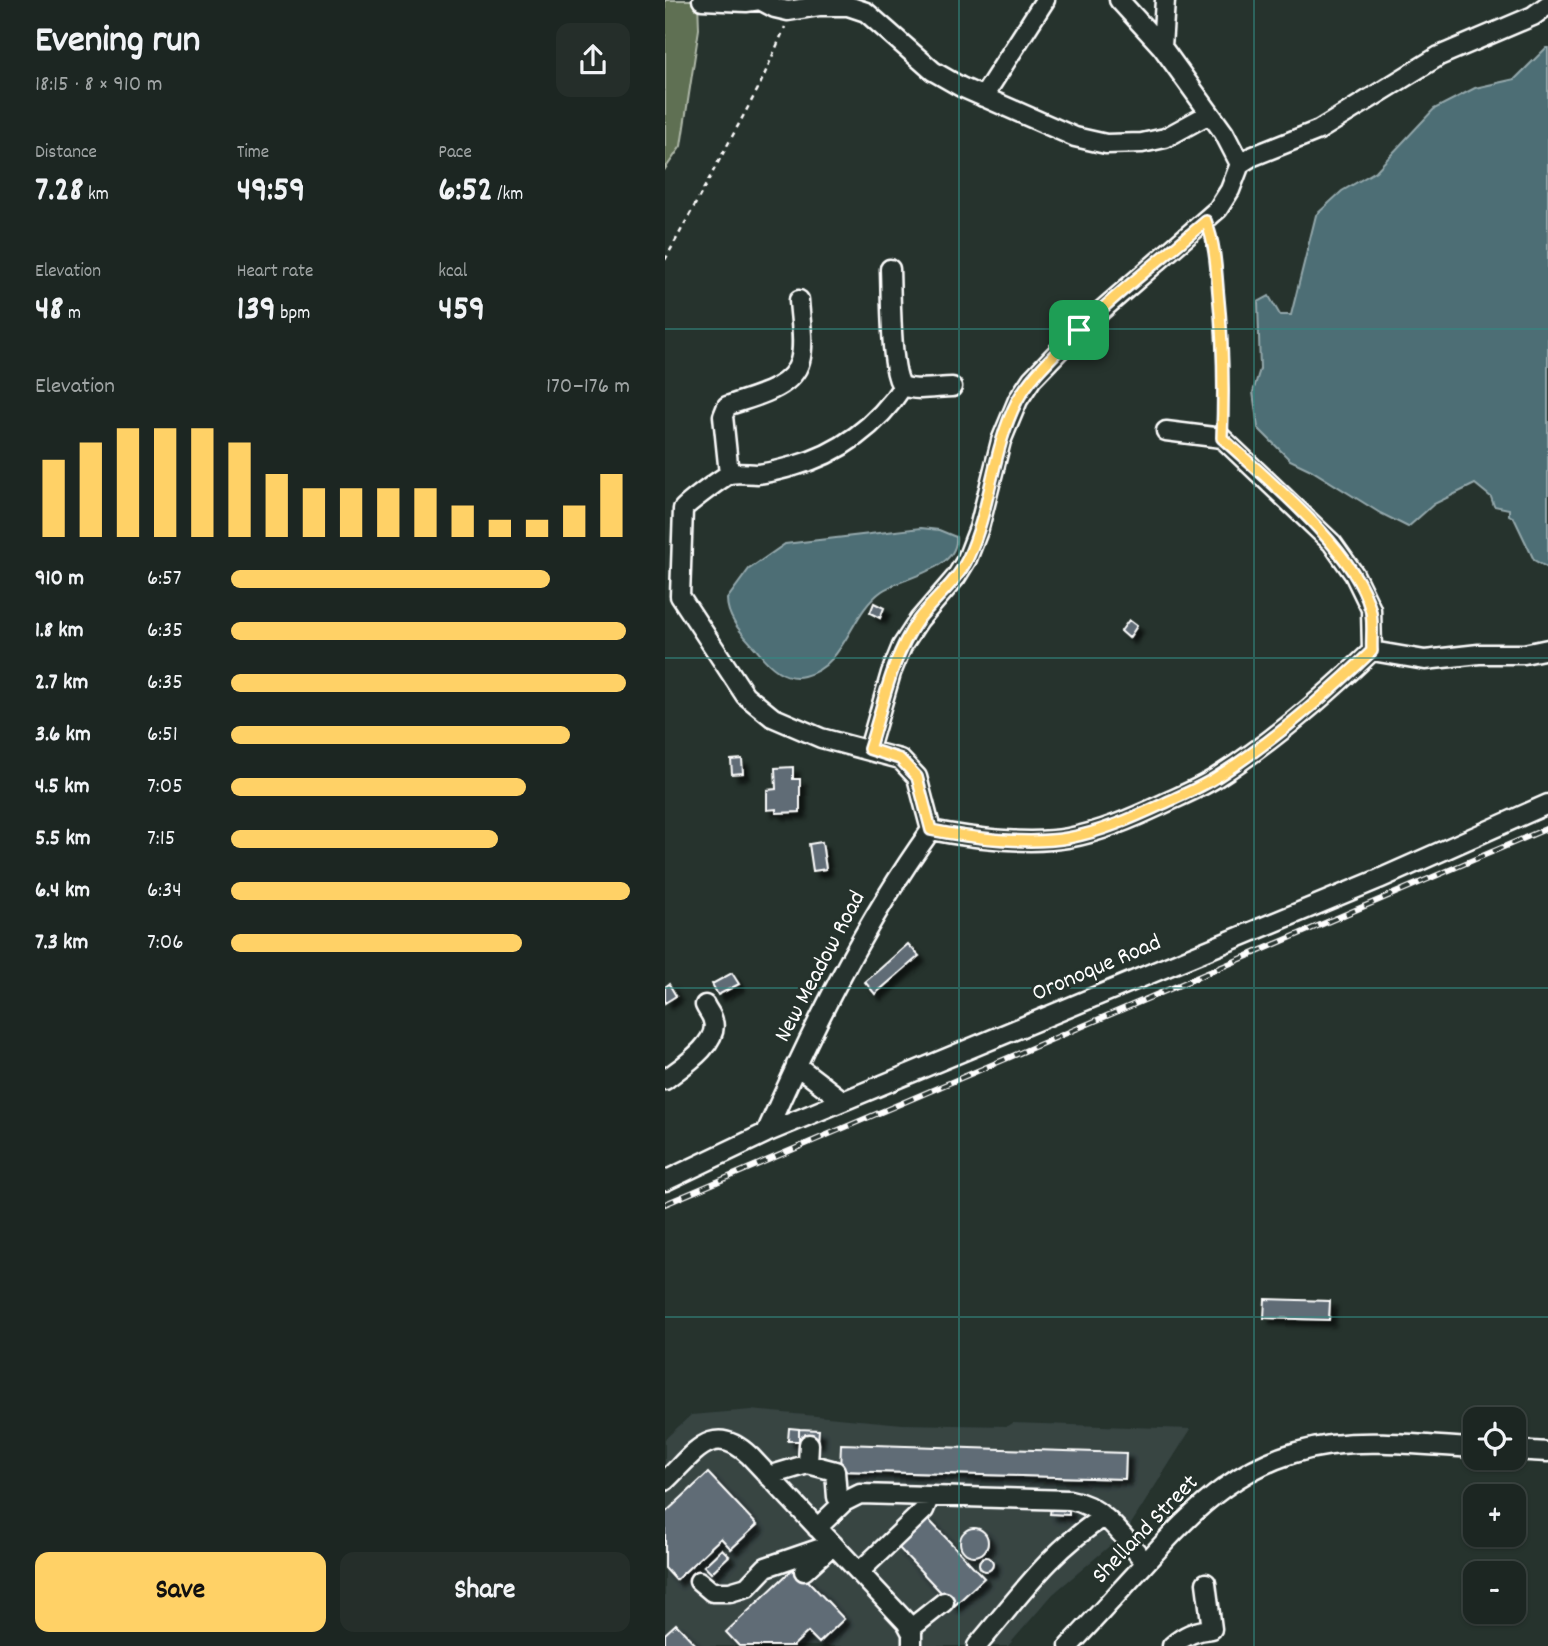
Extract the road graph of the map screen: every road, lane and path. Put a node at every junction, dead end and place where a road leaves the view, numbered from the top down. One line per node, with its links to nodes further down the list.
1 (702, 0): 2 (street)
2 (760, 0): 7 (street)
3 (1045, 0): 9 (street)
4 (1119, 0): 8 (street)
5 (1165, 0): 8 (street)
6 (1548, 5): 11 (street)
7 (788, 10): 9 (street); 13 (path)
8 (1162, 47): 10 (street)
9 (983, 97): 10 (street)
10 (1209, 114): 11 (street)
11 (1240, 164): 12 (street)
12 (1206, 221): 19 (path); 23 (street)
13 (665, 260)
14 (890, 269): 16 (street)
15 (799, 300): 20 (street)
16 (903, 386): 17 (street); 20 (street)
17 (952, 387)
18 (1166, 431): 19 (street)
19 (1222, 438): 22 (street)
20 (729, 474): 23 (street)
21 (1548, 649): 22 (street)
22 (1372, 651): 25 (street)
23 (869, 749): 25 (street)
24 (1548, 804): 29 (street, Oronoque Road)
25 (931, 830): 27 (street, New Meadow Road)
26 (705, 1005): 28 (street)
27 (796, 1065): 29 (street); 30 (street, New Meadow Road)
28 (665, 1080)
29 (843, 1101): 30 (street, Oronoque Road)
30 (767, 1133): 31 (street, Oronoque Road)
31 (665, 1181)
32 (809, 1444): 36 (street)
33 (1463, 1447): 44 (street, Shelland Street)
34 (1526, 1451): 35 (street)
35 (1548, 1452)
36 (808, 1464): 37 (street); 40 (street)
37 (768, 1476): 38 (street); 42 (street)
38 (665, 1481)
39 (930, 1496): 40 (street); 41 (street); 46 (street)
40 (843, 1503): 42 (street)
41 (1104, 1517): 44 (street); 52 (street)
42 (817, 1528): 43 (street)
43 (833, 1544): 45 (street); 46 (street); 47 (street)
44 (1145, 1562): 51 (street, Shelland Street)
45 (804, 1571)
46 (859, 1572): 50 (street)
47 (699, 1581)
48 (1206, 1583): 53 (street)
49 (944, 1602): 50 (street)
50 (911, 1637)
51 (1079, 1643)
52 (977, 1646)
53 (1173, 1646)

